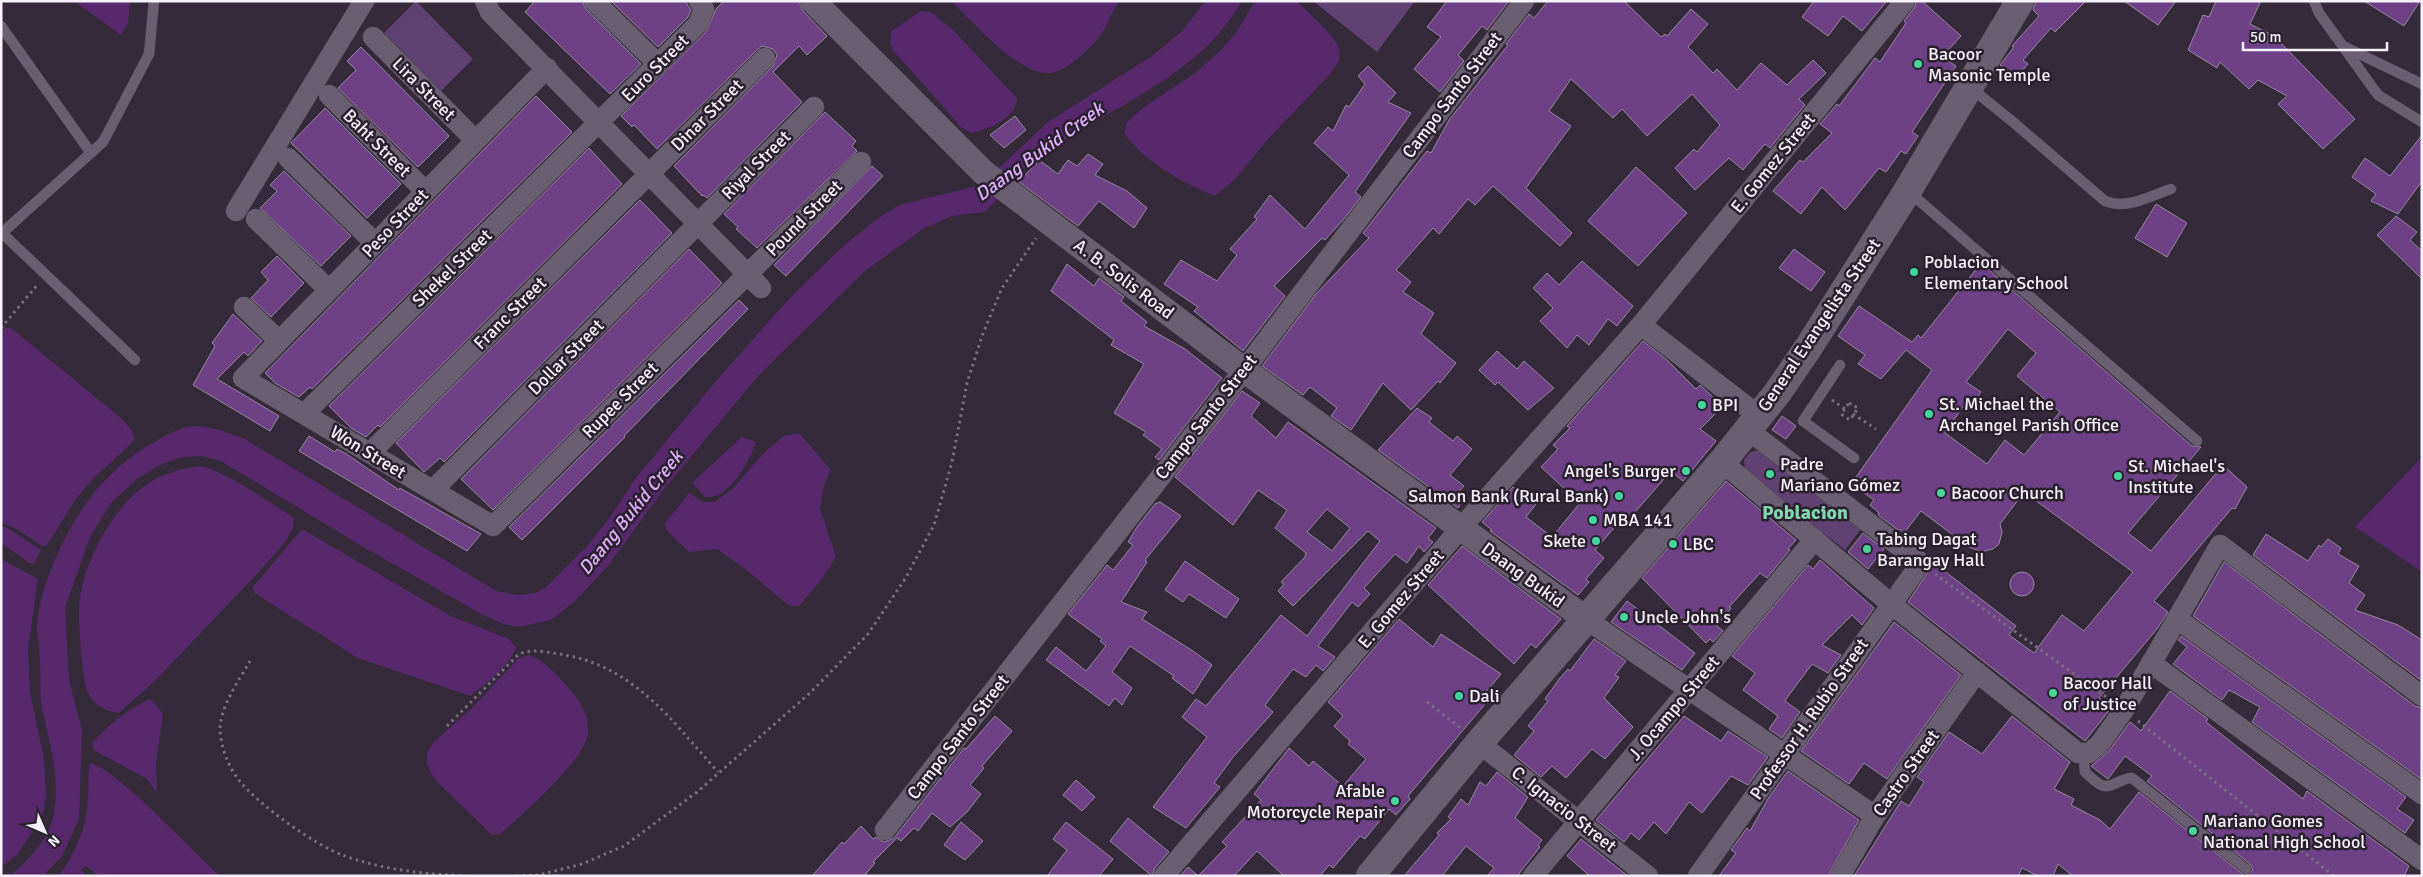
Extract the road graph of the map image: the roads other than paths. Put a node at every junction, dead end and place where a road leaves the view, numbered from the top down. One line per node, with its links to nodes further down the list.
1 (154, 1): 24 (lane)
2 (364, 1): 31 (street)
3 (485, 1): 16 (street)
4 (594, 1): 15 (street)
5 (813, 1): 43 (street, A. B. Solis Road)
6 (1524, 1): 43 (street, Campo Santo Street)
7 (1905, 1): 39 (street, E. Gomez Street)
8 (2020, 1): 18 (main road, General Evangelista Street)
9 (2314, 1): 13 (lane)
10 (701, 5): 15 (street, Euro Street)
11 (1, 26): 24 (lane)
12 (373, 37): 23 (street, Lira Street)
13 (2344, 47): 17 (lane); 22 (lane)
14 (765, 58): 27 (street, Dinar Street)
15 (659, 65): 21 (street, Euro Street)
16 (547, 68): 21 (street); 23 (street, Peso Street)
17 (2422, 84)
18 (1969, 87): 28 (lane); 29 (main road, General Evangelista Street)
19 (329, 95): 30 (street, Baht Street)
20 (814, 107): 33 (street, Riyal Street)
21 (601, 122): 27 (street); 45 (street, Shekel Street)
22 (2422, 122)
23 (475, 140): 30 (street, Peso Street)
24 (91, 153): 34 (lane)
25 (288, 158): 35 (street)
26 (861, 162): 36 (street, Pound Street)
27 (650, 173): 33 (street); 48 (street, Franc Street)
28 (2171, 189)
29 (1908, 190): 46 (main road, General Evangelista Street); 47 (lane)
30 (425, 191): 35 (street, Peso Street)
31 (236, 211)
32 (256, 219): 37 (street)
33 (699, 223): 36 (street); 51 (street, Dollar Street)
34 (2, 232): 41 (lane)
35 (375, 242): 37 (street, Peso Street)
36 (754, 281): 52 (street, Rupee Street)
37 (329, 290): 40 (street, Peso Street)
38 (244, 308): 40 (street)
39 (1642, 325): 46 (street); 53 (street, E. Gomez Street)
40 (279, 341): 44 (street, Peso Street)
41 (135, 360)
42 (1840, 365): 49 (lane)
43 (1244, 370): 53 (street, A. B. Solis Road); 68 (street, Campo Santo Street)
44 (243, 378): 45 (street, Won Street)
45 (304, 414): 48 (street, Won Street)
46 (1754, 423): 50 (main road, General Evangelista Street); 55 (street, Professor H. Rubio Street)
47 (2197, 441)
48 (370, 454): 51 (street, Won Street)
49 (1854, 458)
50 (1722, 462): 54 (street); 57 (main road, General Evangelista Street)
51 (433, 490): 52 (street, Won Street)
52 (493, 526)
53 (1460, 529): 57 (street, Daang Bukid); 71 (street, E. Gomez Street)
54 (1814, 539): 55 (street); 60 (street, J. Ocampo Street)
55 (1891, 604): 59 (street); 63 (street, Professor H. Rubio Street)
56 (2177, 619): 58 (street); 61 (street); 65 (street)
57 (1587, 620): 60 (street); 62 (main road, General Evangelista Street)
58 (2151, 663): 64 (street); 69 (street)
59 (1977, 672): 64 (street); 66 (street, Castro Street)
60 (1690, 690): 63 (street); 67 (street, J. Ocampo Street)
61 (2422, 696)
62 (1479, 743): 67 (street, C. Ignacio Street); 72 (main road, General Evangelista Street)
63 (1784, 753): 66 (street); 75 (street, Professor H. Rubio Street)
64 (2089, 753): 70 (lane)
65 (2422, 794)
66 (1875, 816): 76 (street, Castro Street)
67 (1577, 821): 73 (street, J. Ocampo Street); 74 (street, C. Ignacio Street)
68 (885, 830)
69 (2422, 860)
70 (2246, 868)
71 (1164, 876)
72 (1370, 876)
73 (1533, 876)
74 (1648, 876)
75 (1698, 876)
76 (1840, 876)

